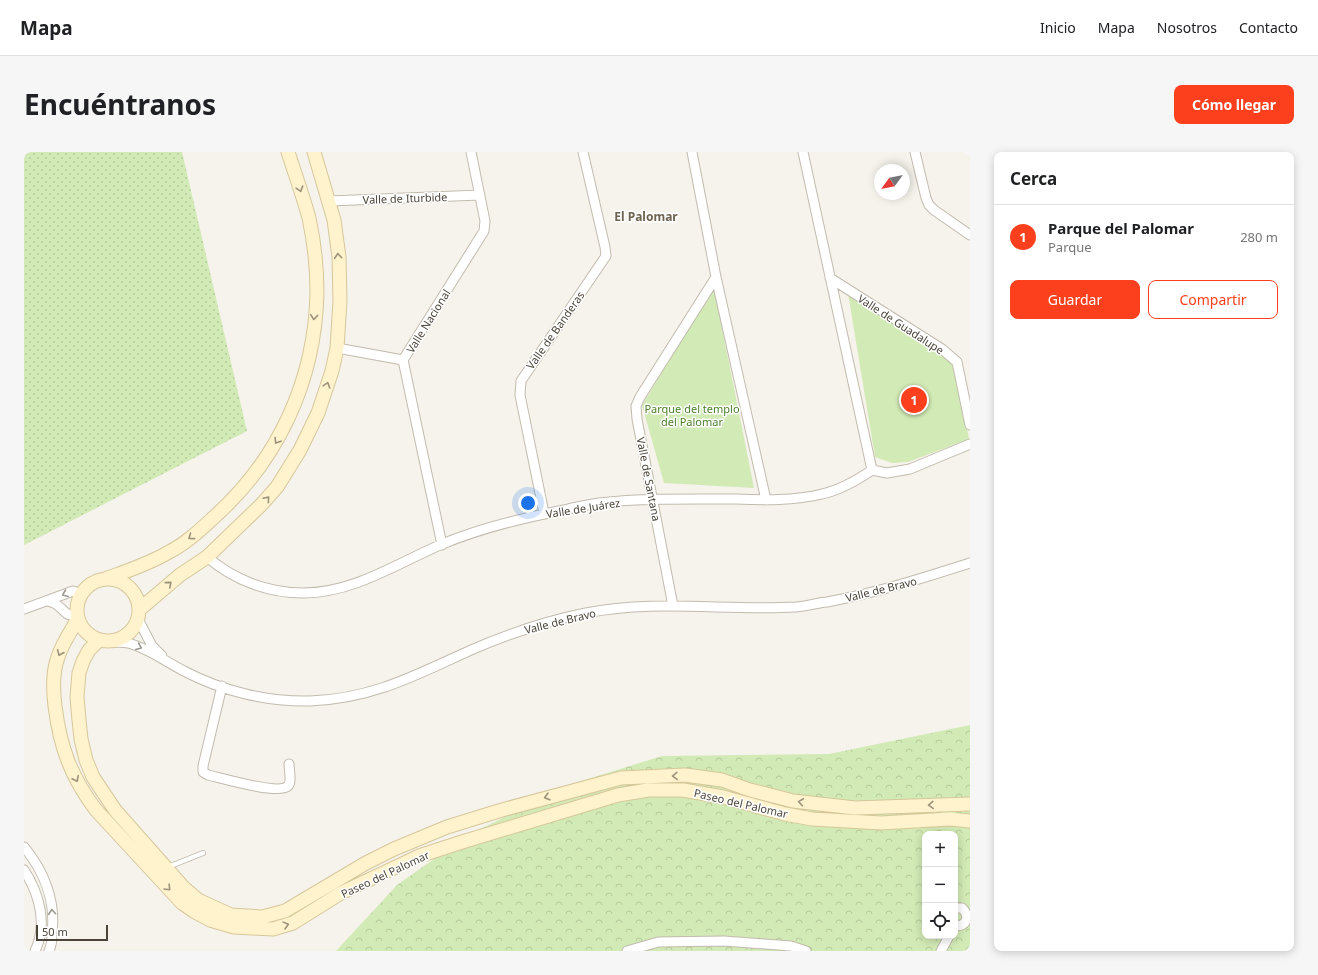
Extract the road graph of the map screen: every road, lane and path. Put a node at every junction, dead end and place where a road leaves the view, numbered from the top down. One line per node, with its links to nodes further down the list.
1 (288, 152): 24 (street, one-way to 24)
2 (314, 152): 9 (street)
3 (471, 152): 8 (street, Valle Nacional)
4 (583, 152): 20 (street, Valle de Banderas)
5 (692, 152): 11 (street)
6 (804, 152): 12 (street)
7 (915, 152): 10 (street)
8 (480, 195): 9 (street, Valle de Iturbide); 14 (street, Valle Nacional)
9 (329, 201): 13 (street, one-way to 9)
10 (970, 235)
11 (716, 277): 18 (street, Valle de Santana); 19 (street)
12 (830, 278): 15 (street, Valle de Guadalupe); 17 (street)
13 (336, 348): 14 (street); 22 (street, one-way to 13)
14 (403, 360): 21 (street, Valle Nacional)
15 (970, 425)
16 (970, 444): 17 (street)
17 (872, 470): 19 (street, Valle de Juárez)
18 (653, 499): 19 (street, Valle de Juárez); 20 (street, Valle de Juárez); 27 (street, Valle de Santana)
19 (766, 500)
20 (544, 514): 21 (street, Valle de Juárez)
21 (442, 545): 22 (street, Valle de Juárez)
22 (207, 557): 29 (street, one-way to 22)
23 (970, 563): 27 (street, Valle de Bravo)
24 (105, 579): 25 (street); 29 (street)
25 (82, 594): 26 (street, one-way to 26); 30 (street)
26 (48, 601): 28 (street); 30 (street)
27 (673, 606): 33 (street, Valle de Bravo)
28 (24, 609)
29 (139, 614): 31 (street); 32 (street, Valle de Bravo)
30 (78, 617): 31 (street); 46 (street, Paseo del Palomar, one-way to 46)
31 (105, 641): 32 (street, Valle de Bravo, one-way to 32); 46 (street, Paseo del Palomar)
32 (165, 660): 33 (street, Valle de Bravo)
33 (222, 686): 34 (street)
34 (289, 764)
35 (750, 790): 36 (street); 38 (street, Paseo del Palomar, one-way to 35); 39 (street, Paseo del Palomar, one-way to 39)
36 (747, 803): 41 (street, Paseo del Palomar); 42 (street, Paseo del Palomar)
37 (970, 804): 38 (street, Paseo del Palomar, one-way to 38)
38 (901, 806): 41 (street)
39 (502, 810): 42 (street); 47 (street, Paseo del Palomar)
40 (970, 821): 41 (street, Paseo del Palomar)
41 (902, 822)
42 (509, 828): 48 (street, Paseo del Palomar)
43 (24, 847): 53 (street, one-way to 43)
44 (203, 853): 46 (lane)
45 (24, 870): 52 (street)
46 (161, 871): 47 (street, Paseo del Palomar); 48 (street, Paseo del Palomar, one-way to 48)
47 (334, 882): 48 (street)
48 (341, 893)
49 (958, 908): 50 (street)
50 (958, 926)
51 (947, 939): 56 (street)
52 (35, 951)
53 (49, 951)
54 (627, 951): 55 (street)
55 (806, 951)
56 (941, 951)

